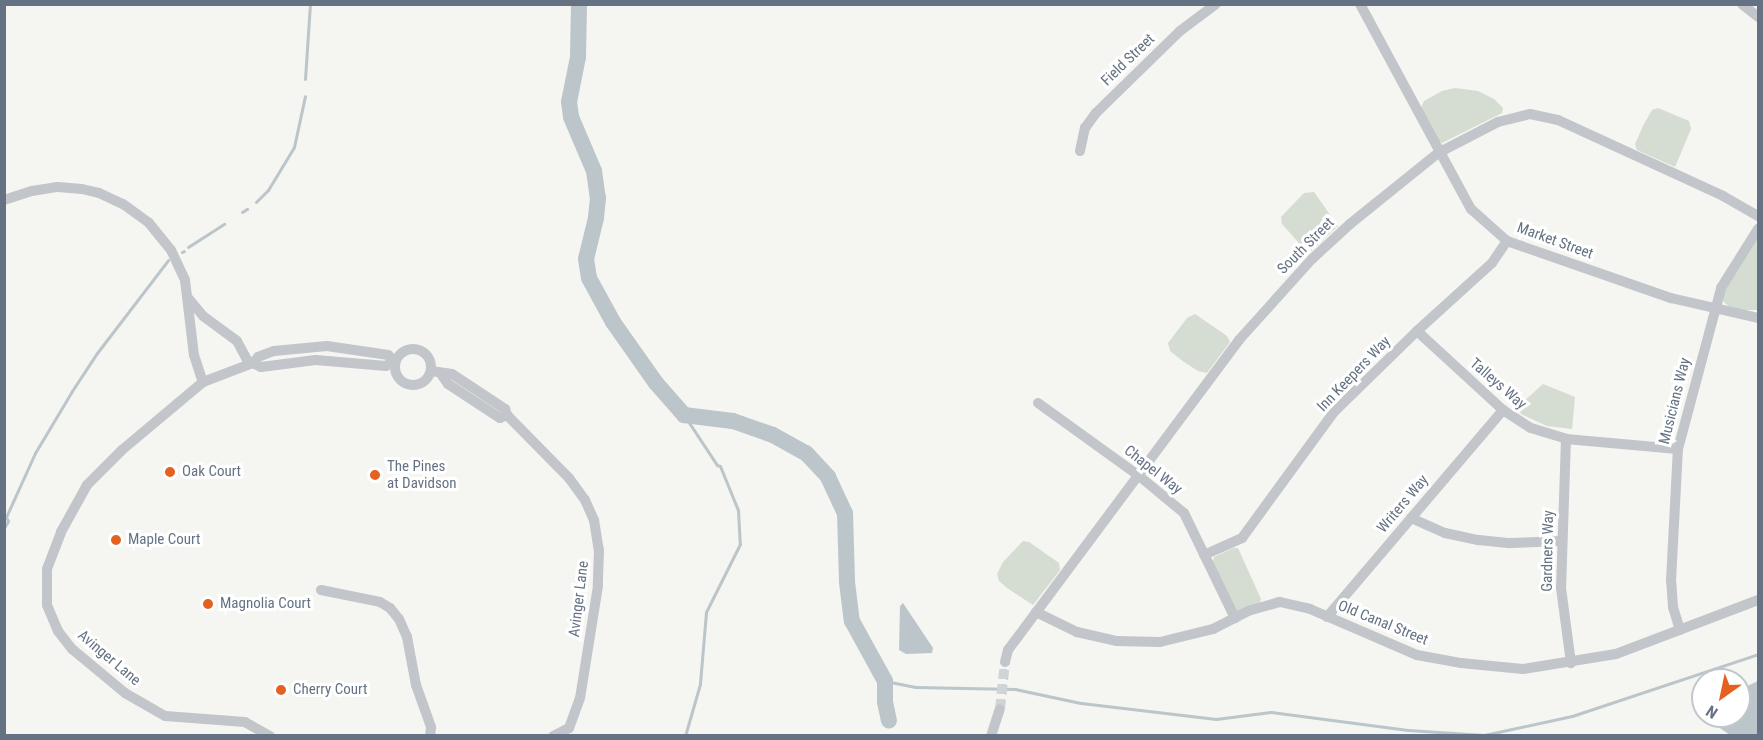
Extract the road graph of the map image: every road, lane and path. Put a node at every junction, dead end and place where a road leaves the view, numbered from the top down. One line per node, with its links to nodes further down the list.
1 (1216, 4): 5 (street, Field Street)
2 (1360, 4): 6 (street, Market Street)
3 (1742, 4): 4 (street)
4 (1758, 17)
5 (1080, 152)
6 (1438, 153): 8 (street, South Street); 10 (street, Market Street); 23 (street, South Street)
7 (4, 200): 11 (street)
8 (1758, 216)
9 (1758, 229): 12 (street, Musicians Way)
10 (1507, 240): 12 (street, Market Street); 14 (street, Inn Keepers Way)
11 (188, 298): 16 (street); 18 (street)
12 (1713, 309): 13 (street, Market Street); 22 (street, Musicians Way)
13 (1758, 318)
14 (1417, 331): 20 (street, Talleys Way); 26 (street, Inn Keepers Way)
15 (394, 361): 16 (street, Avinger Lane); 17 (street); 17 (street)
16 (251, 364): 18 (street, Avinger Lane)
17 (436, 372): 38 (street, Avinger Lane)
18 (203, 382): 36 (street, Avinger Lane)
19 (1038, 404): 23 (street, Chapel Way)
20 (1503, 410): 21 (street, Talleys Way); 24 (street, Writers Way)
21 (1566, 439): 22 (street, Talleys Way); 25 (street, Gardners Way)
22 (1678, 449): 32 (street, Musicians Way)
23 (1138, 475): 26 (street, Chapel Way); 29 (street, South Street)
24 (1411, 518): 25 (street); 30 (street, Writers Way)
25 (1562, 541): 34 (street, Gardners Way)
26 (1204, 555): 31 (street, Chapel Way)
27 (321, 590): 37 (street)
28 (1758, 600): 32 (street, Old Canal Street)
29 (1036, 612): 31 (street, Old Canal Street); 33 (street, South Street)
30 (1327, 617): 31 (street, Old Canal Street); 34 (street, Old Canal Street)
31 (1235, 618)
32 (1680, 630): 34 (street, Old Canal Street)
33 (1005, 662)
34 (1571, 663)
35 (1000, 709): 39 (street)
36 (270, 735)
37 (430, 735)
38 (553, 735)
39 (992, 735)

